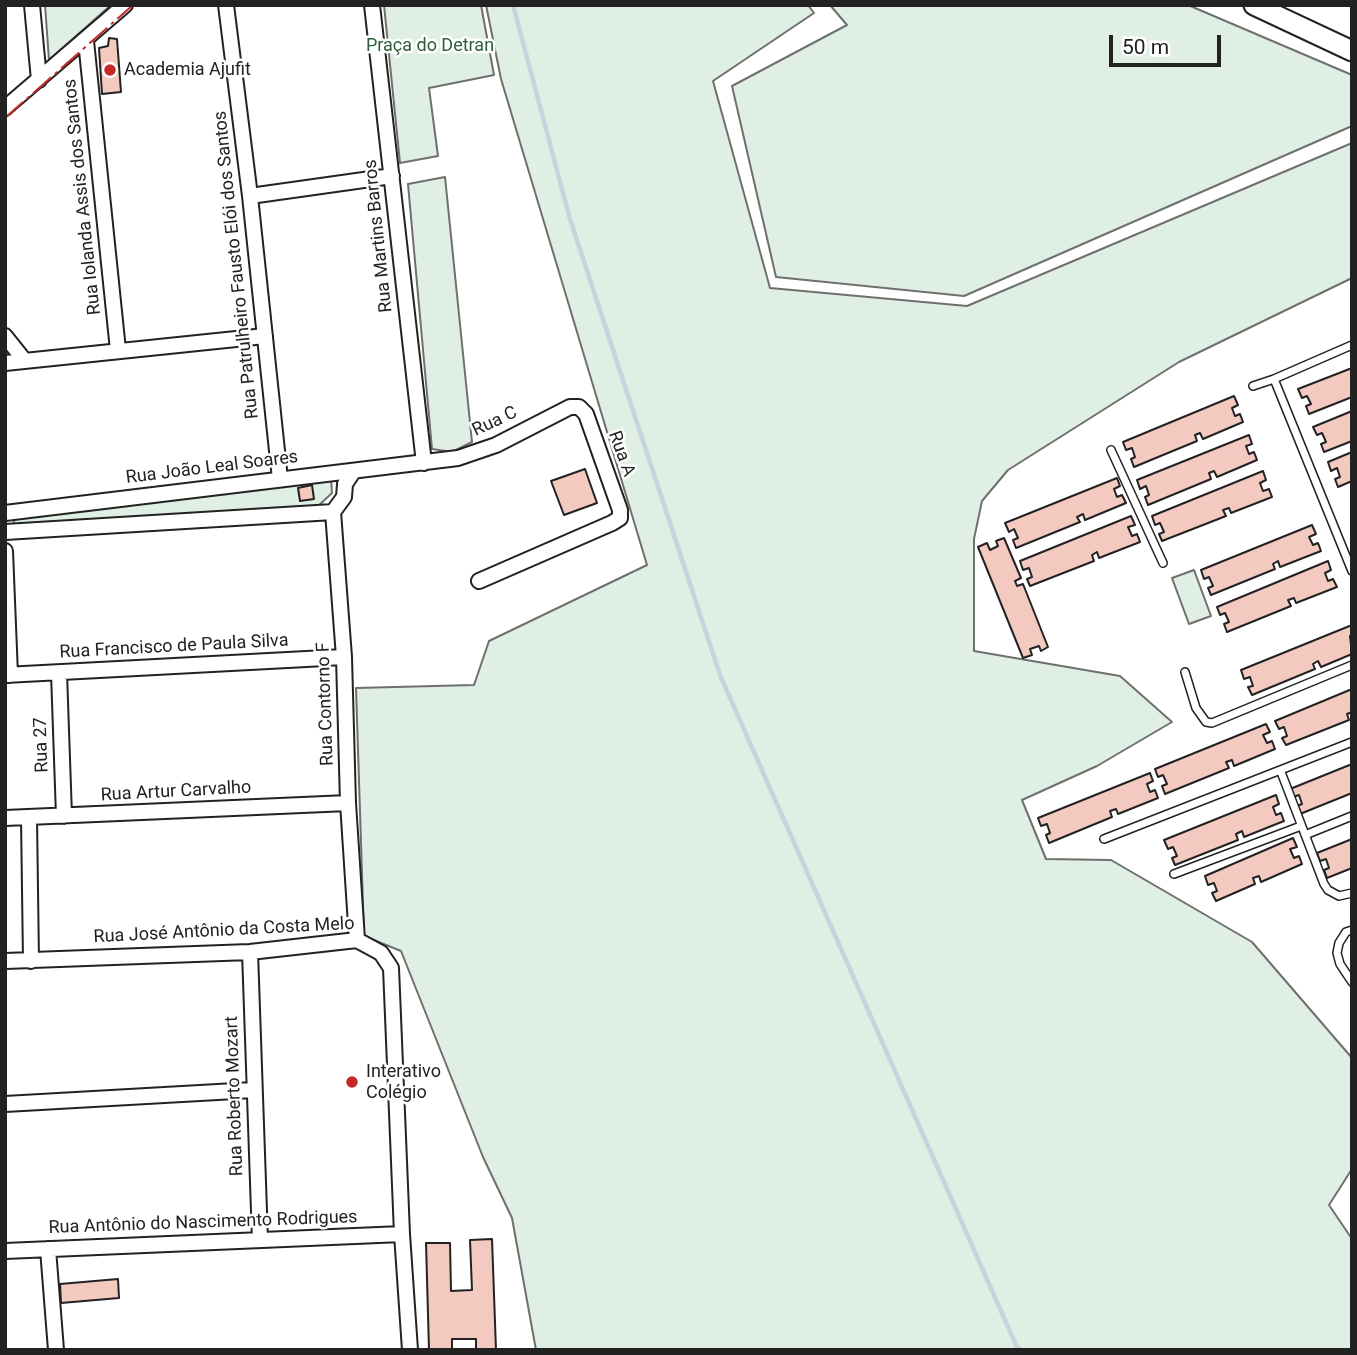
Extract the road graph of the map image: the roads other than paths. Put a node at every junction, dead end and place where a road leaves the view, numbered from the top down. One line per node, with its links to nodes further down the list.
1 (32, 5): 8 (street)
2 (125, 5): 6 (street)
3 (226, 5): 11 (street, Rua Patrulheiro Fausto Elói dos Santos)
4 (372, 5): 10 (street, Rua Martins Barros)
5 (1254, 5): 7 (main road)
6 (86, 41): 8 (street); 15 (street, Rua Iolanda Assis dos Santos)
7 (1352, 51)
8 (39, 80): 9 (street)
9 (5, 108)
10 (392, 176): 11 (street); 22 (street, Rua Martins Barros)
11 (250, 196): 13 (street, Rua Patrulheiro Fausto Elói dos Santos)
12 (5, 336): 16 (street)
13 (265, 336): 15 (street); 24 (street, Rua Patrulheiro Fausto Elói dos Santos)
14 (1352, 345): 18 (lane)
15 (118, 350): 16 (street)
16 (25, 361): 17 (street)
17 (5, 363)
18 (1274, 379): 19 (lane); 30 (lane)
19 (1253, 386)
20 (579, 407): 22 (street, Rua C); 31 (street, Rua A)
21 (1111, 450): 29 (lane)
22 (424, 463): 23 (street, Rua João Leal Soares)
23 (353, 472): 24 (street, Rua João Leal Soares); 25 (street, Rua Contorno F)
24 (280, 479): 26 (street, Rua João Leal Soares)
25 (333, 512): 27 (street); 32 (street, Rua Contorno F)
26 (5, 513)
27 (5, 532)
28 (5, 551): 36 (street)
29 (1163, 564)
30 (1352, 571)
31 (479, 581)
32 (344, 657): 35 (street, Rua Francisco de Paula Silva); 39 (street, Rua Contorno F)
33 (1352, 665): 34 (lane)
34 (1185, 671)
35 (59, 673): 36 (street, Rua Francisco de Paula Silva); 40 (street, Rua 27)
36 (8, 675)
37 (1352, 742): 38 (lane)
38 (1281, 772): 44 (lane); 46 (lane)
39 (348, 803): 40 (street, Rua Artur Carvalho); 50 (street, Rua Contorno F)
40 (64, 816): 43 (street, Rua Artur Carvalho)
41 (1352, 816): 45 (lane)
42 (5, 818): 43 (street, Rua Artur Carvalho)
43 (29, 818): 53 (street)
44 (1301, 826): 45 (lane); 47 (lane)
45 (1305, 835): 48 (lane)
46 (1104, 839)
47 (1174, 874)
48 (1352, 893)
49 (1352, 930): 54 (lane)
50 (357, 940): 51 (street, Rua José Antônio da Costa Melo); 57 (street, Rua José Antônio da Costa Melo)
51 (250, 952): 53 (street, Rua José Antônio da Costa Melo); 55 (street, Rua Roberto Mozart)
52 (5, 961): 53 (street, Rua José Antônio da Costa Melo)
53 (31, 961)
54 (1352, 982)
55 (253, 1090): 56 (street); 58 (street, Rua Roberto Mozart)
56 (5, 1104)
57 (402, 1234): 58 (street, Rua Antônio do Nascimento Rodrigues); 62 (street)
58 (260, 1240): 59 (street, Rua Antônio do Nascimento Rodrigues)
59 (48, 1249): 60 (street, Rua Antônio do Nascimento Rodrigues); 61 (street)
60 (5, 1251)
61 (56, 1350)
62 (410, 1350)

